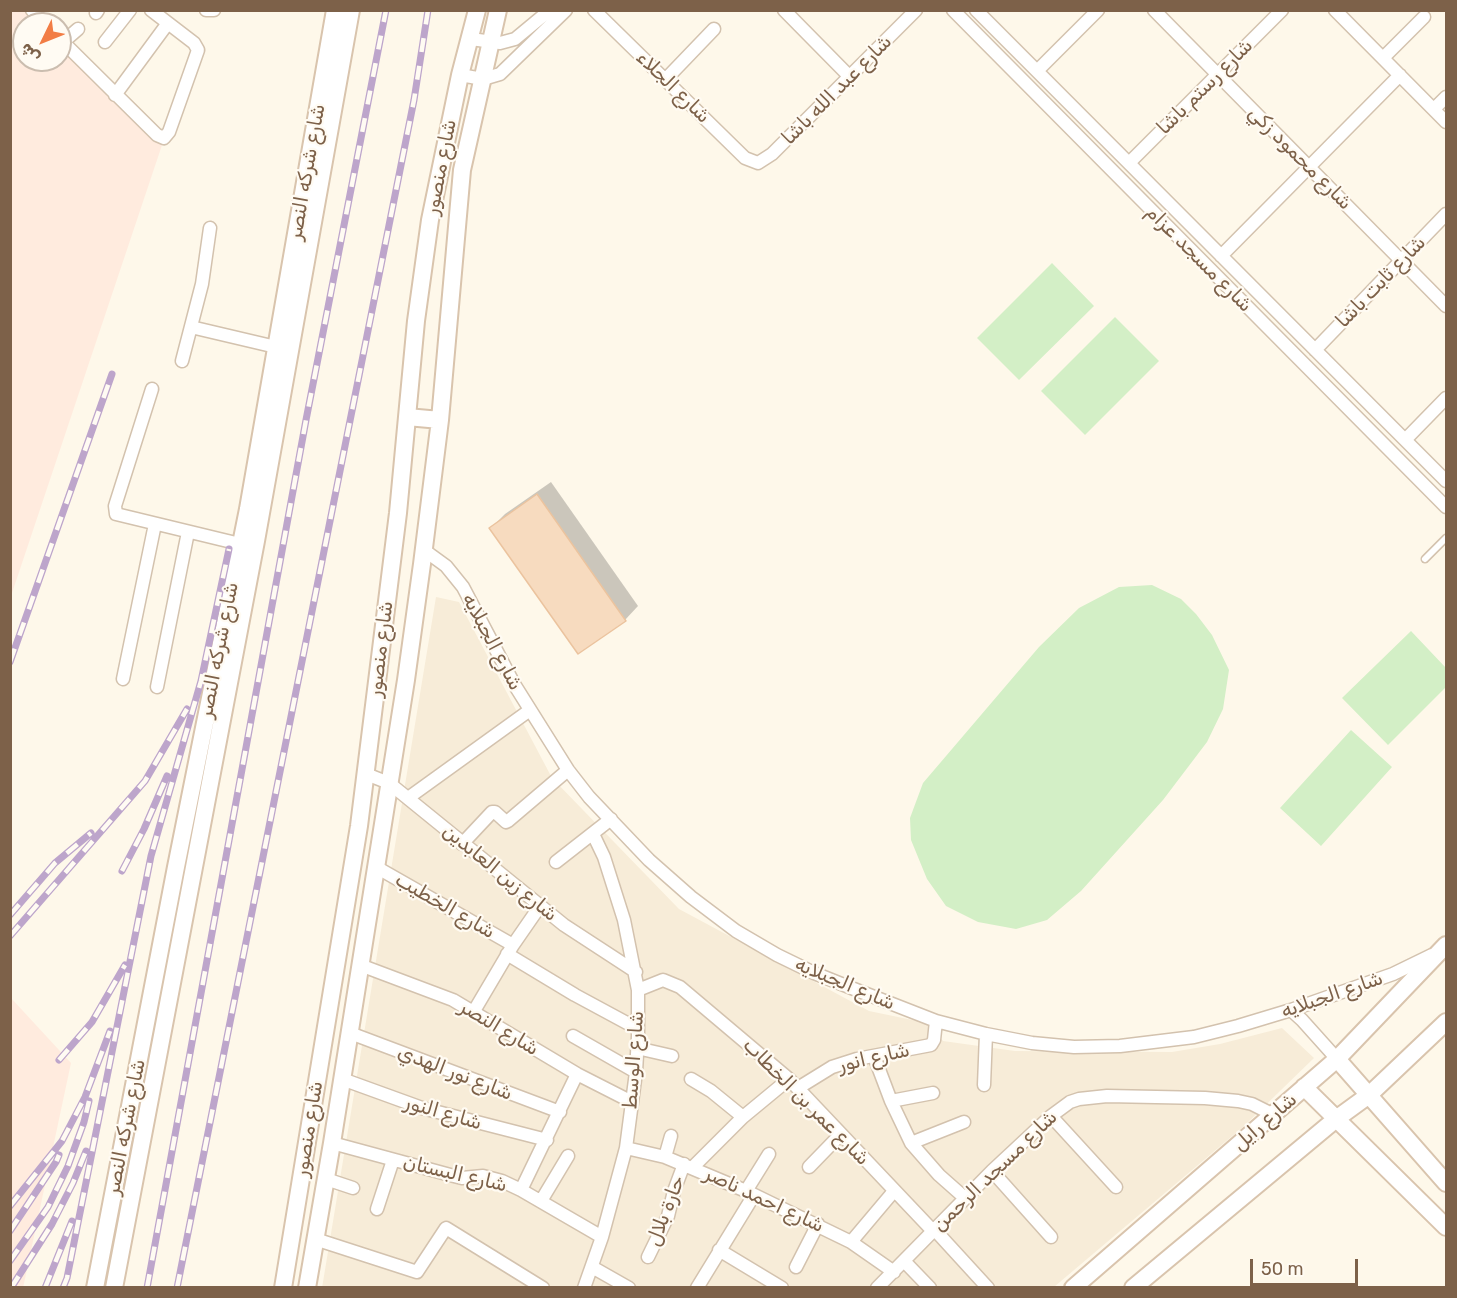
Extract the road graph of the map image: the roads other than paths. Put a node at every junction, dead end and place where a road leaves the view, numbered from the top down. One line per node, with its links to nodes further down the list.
1 (130, 10): 24 (street)
2 (151, 10): 19 (street)
3 (335, 10): 48 (street, شارع شركه النصر)
4 (351, 10): 148 (street, شارع شركه النصر)
5 (477, 10): 23 (street, شارع منصور)
6 (498, 10): 25 (street, شارع منصور)
7 (550, 10): 25 (street)
8 (566, 10): 33 (street)
9 (594, 10): 34 (street, شارع الجلاء)
10 (784, 10): 32 (street)
11 (916, 10): 32 (street, شارع عبد الله باشا)
12 (952, 10): 57 (street, شارع مسجد عزام)
13 (976, 10): 28 (street, شارع مسجد عزام)
14 (1098, 10): 28 (street)
15 (1154, 10): 30 (street, شارع محمود زكي)
16 (1281, 10): 30 (street, شارع رستم باشا)
17 (1335, 10): 27 (street)
18 (1424, 17): 27 (street)
19 (168, 23): 35 (street); 35 (street)
20 (78, 29): 22 (street)
21 (714, 29): 34 (street)
22 (72, 34)
23 (471, 39): 25 (street); 29 (street, شارع منصور)
24 (105, 42)
25 (491, 43): 33 (street, شارع منصور)
26 (72, 51): 35 (street)
27 (1383, 58): 31 (street)
28 (1037, 71): 40 (street, شارع مسجد عزام)
29 (460, 75): 33 (street); 53 (street, شارع منصور)
30 (1217, 75): 40 (street, شارع رستم باشا); 41 (street, شارع محمود زكي)
31 (1400, 75): 37 (street); 41 (street)
32 (850, 77): 39 (street, شارع عبد الله باشا)
33 (483, 79): 54 (street, شارع منصور)
34 (666, 79): 39 (street, شارع الجلاء)
35 (115, 95)
36 (1446, 97): 37 (street)
37 (1434, 109): 38 (street)
38 (1446, 122)
39 (754, 162)
40 (1129, 164): 44 (street, شارع مسجد عزام)
41 (1309, 167): 44 (street); 45 (street, شارع محمود زكي)
42 (1446, 214): 45 (street, شارع ثابت باشا)
43 (210, 228): 47 (street)
44 (1221, 256): 49 (street, شارع مسجد عزام)
45 (1401, 260): 46 (street, شارع محمود زكي); 49 (street, شارع ثابت باشا)
46 (1446, 306)
47 (191, 327): 48 (street); 50 (street)
48 (276, 347): 61 (street, شارع شركه النصر)
49 (1315, 350): 55 (street, شارع مسجد عزام)
50 (182, 361)
51 (152, 389): 58 (street)
52 (1446, 398): 55 (street)
53 (407, 417): 54 (street); 68 (street, شارع منصور)
54 (440, 420): 62 (street, شارع منصور)
55 (1405, 440): 56 (street, شارع مسجد عزام)
56 (1446, 481)
57 (1446, 507)
58 (155, 524): 59 (street); 64 (street)
59 (188, 531): 61 (street); 65 (street)
60 (1446, 538): 63 (lane)
61 (240, 544): 147 (street, شارع شركه النصر)
62 (424, 550): 66 (street, شارع الجبلايه); 69 (street, شارع منصور)
63 (1425, 559)
64 (123, 679)
65 (157, 687)
66 (530, 710): 67 (street, شارع الجبلايه); 70 (street)
67 (568, 770): 71 (street, شارع الجبلايه); 73 (street)
68 (366, 774): 69 (street, شارع زين العابدين); 149 (street, شارع منصور)
69 (389, 783): 70 (street, شارع زين العابدين); 75 (street, شارع منصور)
70 (408, 798): 73 (street, شارع زين العابدين)
71 (611, 819): 72 (street); 84 (street, شارع الجبلايه)
72 (593, 834): 74 (street); 80 (street, شارع الوسط)
73 (462, 844): 76 (street, شارع زين العابدين)
74 (556, 862)
75 (376, 867): 78 (street, شارع الخطيب); 79 (street, شارع منصور)
76 (540, 906): 78 (street); 80 (street, شارع زين العابدين)
77 (1443, 948): 82 (street, شارع الجبلايه); 93 (street, شارع رايل)
78 (510, 949): 83 (street); 86 (street, شارع الخطيب)
79 (360, 965): 83 (street, شارع النصر); 87 (street, شارع منصور)
80 (636, 972): 81 (street, شارع الوسط)
81 (638, 990): 86 (street, شارع الوسط); 98 (street, شارع عمر بن الخطاب)
82 (1291, 1010): 88 (street, شارع الجبلايه); 93 (street)
83 (474, 1011): 95 (street, شارع النصر)
84 (936, 1021): 88 (street, شارع الجبلايه); 92 (street, شارع انور)
85 (1446, 1022): 102 (street)
86 (638, 1029): 90 (street, شارع الوسط)
87 (350, 1033): 96 (street, شارع منصور); 105 (street, شارع نور الهدي)
88 (986, 1034): 99 (street)
89 (573, 1036): 94 (street)
90 (638, 1048): 91 (street); 94 (street, شارع الوسط)
91 (672, 1056)
92 (874, 1056): 98 (street, شارع انور); 103 (street)
93 (1337, 1059): 100 (street, شارع رايل); 102 (street)
94 (636, 1072): 104 (street, شارع الوسط)
95 (577, 1074): 104 (street, شارع النصر); 105 (street)
96 (342, 1079): 113 (street, شارع النور); 114 (street, شارع منصور)
97 (691, 1079): 108 (street)
98 (793, 1084): 108 (street, شارع انور); 111 (street, شارع عمر بن الخطاب)
99 (984, 1085)
100 (1304, 1087): 106 (street, شارع رايل); 109 (street)
101 (933, 1093): 103 (street)
102 (1369, 1095): 109 (street); 125 (street)
103 (891, 1101): 115 (street)
104 (632, 1102): 116 (street, شارع الوسط)
105 (560, 1112): 113 (street)
106 (1274, 1115): 107 (street, شارع مسجد الرحمن); 159 (street, شارع رايل)
107 (1051, 1116): 123 (street, شارع مسجد الرحمن); 126 (street)
108 (743, 1117): 121 (street, شارع انور)
109 (1336, 1119): 135 (street); 160 (street)
110 (964, 1122): 115 (street)
111 (841, 1134): 122 (street); 129 (street, شارع عمر بن الخطاب)
112 (671, 1136): 119 (street)
113 (547, 1140): 128 (street)
114 (332, 1143): 120 (street, شارع البستان); 124 (street, شارع منصور)
115 (911, 1143): 131 (street)
116 (626, 1148): 119 (street, شارع احمد ناصر); 137 (street, شارع الوسط)
117 (769, 1154): 130 (street)
118 (568, 1156): 132 (street)
119 (665, 1157): 121 (street, شارع احمد ناصر)
120 (393, 1160): 128 (street, شارع البستان); 133 (street)
121 (688, 1166): 130 (street, شارع احمد ناصر); 142 (street, حارة بلال)
122 (809, 1167)
123 (992, 1172): 131 (street, شارع مسجد الرحمن); 138 (street)
124 (326, 1179): 127 (street); 139 (street, شارع منصور)
125 (1446, 1184)
126 (1116, 1187)
127 (353, 1188)
128 (521, 1190): 132 (street, شارع البستان)
129 (894, 1191): 136 (street, شارع عمر بن الخطاب); 140 (street)
130 (750, 1193): 134 (street, شارع احمد ناصر); 141 (street)
131 (964, 1198): 136 (street, شارع مسجد الرحمن)
132 (541, 1201): 137 (street, شارع البستان)
133 (377, 1209)
134 (818, 1224): 140 (street, شارع احمد ناصر); 145 (street)
135 (1446, 1227)
136 (934, 1230): 143 (street, شارع مسجد الرحمن); 158 (street, شارع عمر بن الخطاب)
137 (602, 1237): 144 (street, شارع الوسط)
138 (1051, 1237)
139 (315, 1239): 150 (street, شارع منصور); 151 (street)
140 (851, 1242): 146 (street, شارع احمد ناصر)
141 (719, 1250): 154 (street); 155 (street)
142 (648, 1257)
143 (904, 1261): 146 (street, شارع مسجد الرحمن); 157 (street)
144 (592, 1267): 152 (street, شارع الوسط); 153 (street)
145 (796, 1267)
146 (894, 1272): 156 (street, شارع مسجد الرحمن)
147 (95, 1287)
148 (114, 1287)
149 (283, 1287)
150 (307, 1287)
151 (543, 1287)
152 (584, 1287)
153 (629, 1287)
154 (697, 1287)
155 (782, 1287)
156 (877, 1287)
157 (930, 1287)
158 (988, 1287)
159 (1073, 1287)
160 (1133, 1287)

